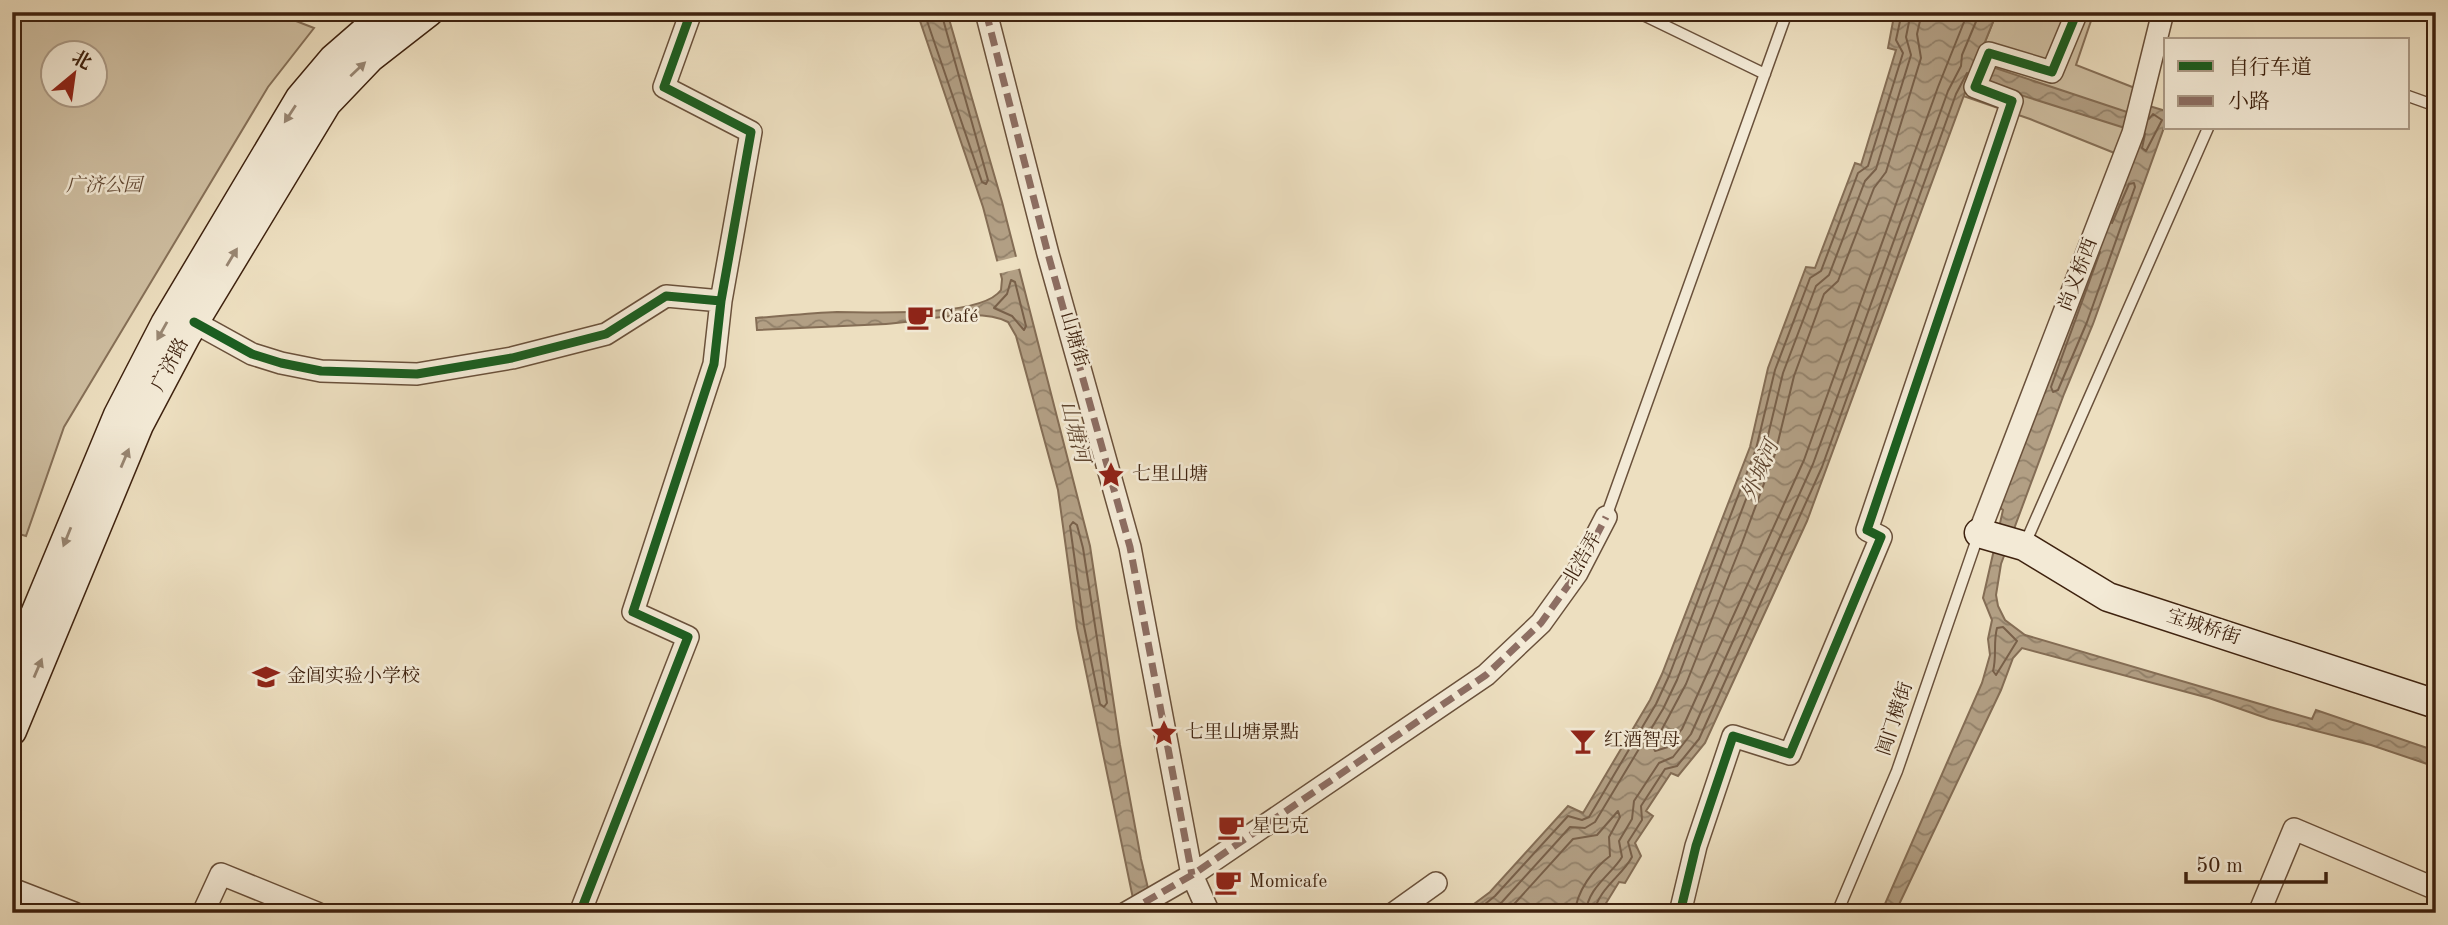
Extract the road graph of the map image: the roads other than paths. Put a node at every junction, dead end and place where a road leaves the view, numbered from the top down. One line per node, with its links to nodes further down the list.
1 (387, 12): 17 (main road, 广济路, one-way to 17)
2 (429, 12): 14 (main road, 广济路, one-way to 2)
3 (691, 12): 13 (street)
4 (986, 12): 20 (street, 山塘街)
5 (1637, 12): 9 (lane)
6 (1787, 12): 9 (lane, 北浩弄)
7 (2077, 12): 31 (street)
8 (2163, 12): 16 (street, 尚义桥西)
9 (1765, 74): 15 (lane, 北浩弄)
10 (2410, 97): 11 (lane)
11 (2436, 106)
12 (2207, 130): 16 (lane, 阊门横街)
13 (721, 301): 14 (street); 27 (street)
14 (194, 322): 19 (main road, 广济路, one-way to 14)
15 (1606, 517): 20 (street, 北浩弄)
16 (2002, 540): 18 (main road, 宝城桥街); 32 (lane, 阊门横街)
17 (12, 669)
18 (2436, 704)
19 (12, 731)
20 (1192, 875): 28 (street, 北浩弄); 29 (street, 山塘街)
21 (1436, 883): 30 (street)
22 (12, 889): 24 (street)
23 (2436, 889): 33 (street)
24 (74, 913)
25 (203, 913): 26 (street)
26 (317, 913)
27 (580, 913)
28 (1126, 913)
29 (1209, 913)
30 (1394, 913)
31 (1680, 913)
32 (1837, 913)
33 (2259, 913)

